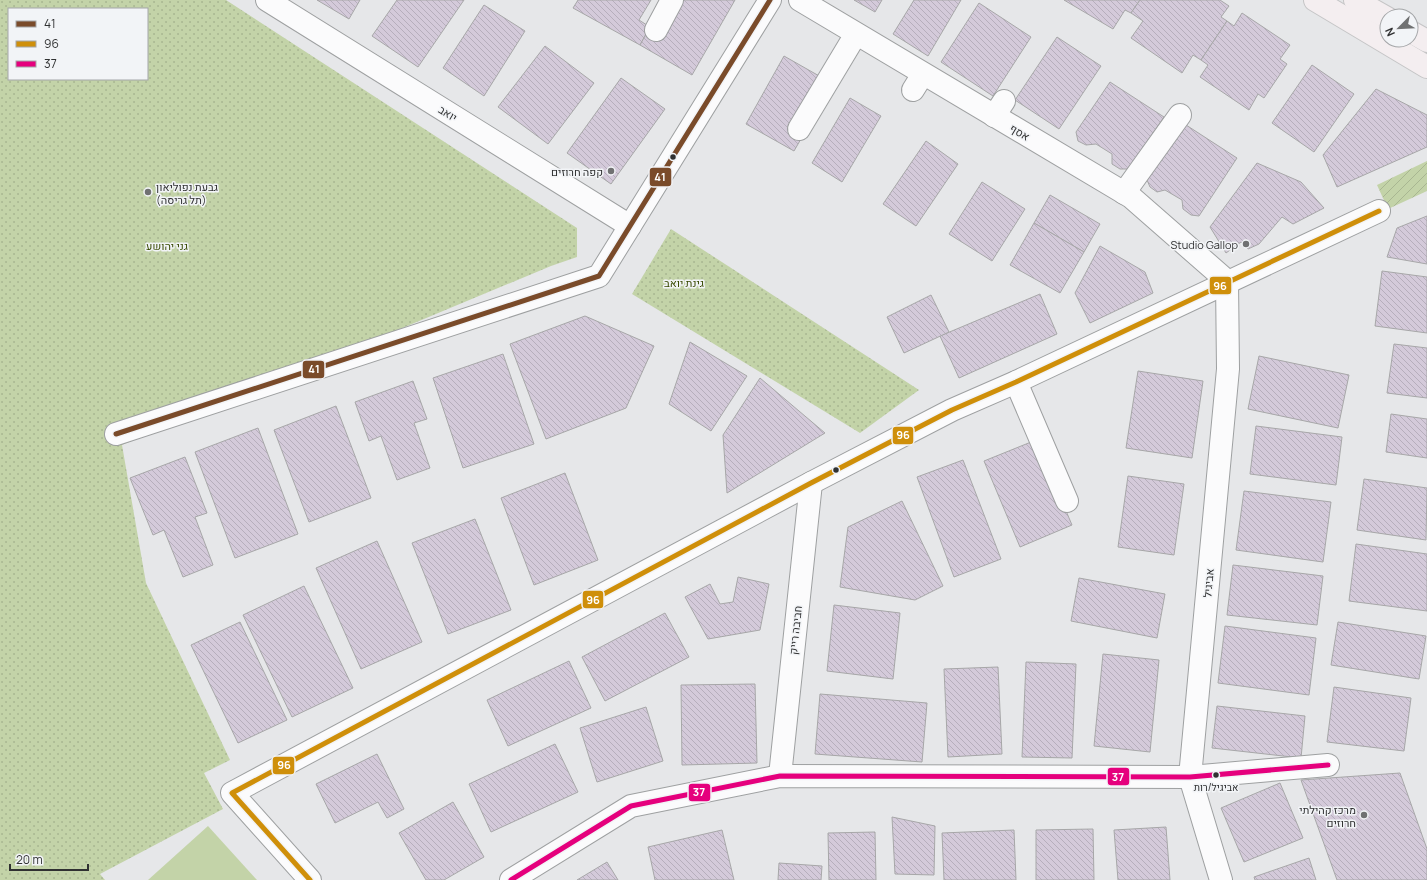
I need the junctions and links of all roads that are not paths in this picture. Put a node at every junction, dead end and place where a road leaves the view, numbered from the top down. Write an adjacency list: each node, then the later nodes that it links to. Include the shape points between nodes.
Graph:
1 (267, 0): 17 (street, יואב)
2 (672, 0): 10 (street)
3 (770, 0): 17 (street)
4 (800, 0): 11 (street, אסף)
5 (1315, 0): 12 (main road)
6 (1355, 0): 9 (main road)
7 (1371, 0): 8 (main road)
8 (1386, 8)
9 (1379, 14)
10 (656, 30)
11 (856, 34): 14 (street); 15 (street, אסף, via 918,82 999,109)
12 (1427, 67)
13 (1180, 115): 15 (street)
14 (799, 129)
15 (1124, 193): 18 (street, אסף)
16 (1379, 211): 18 (street)
17 (630, 226): 20 (street, via 599,276)
18 (1227, 282): 19 (street); 25 (street, אביגיל, via 1228,369)
19 (1016, 382): 21 (street, via 952,410); 22 (street)
20 (116, 434)
21 (811, 483): 24 (street, חביבה רייק); 26 (street, via 232,793)
22 (1067, 501)
23 (1328, 765): 25 (street)
24 (780, 776): 25 (street); 27 (street, via 631,806)
25 (1190, 777): 28 (street, אביגיל)
26 (310, 880)
27 (511, 880)
28 (1221, 880)

